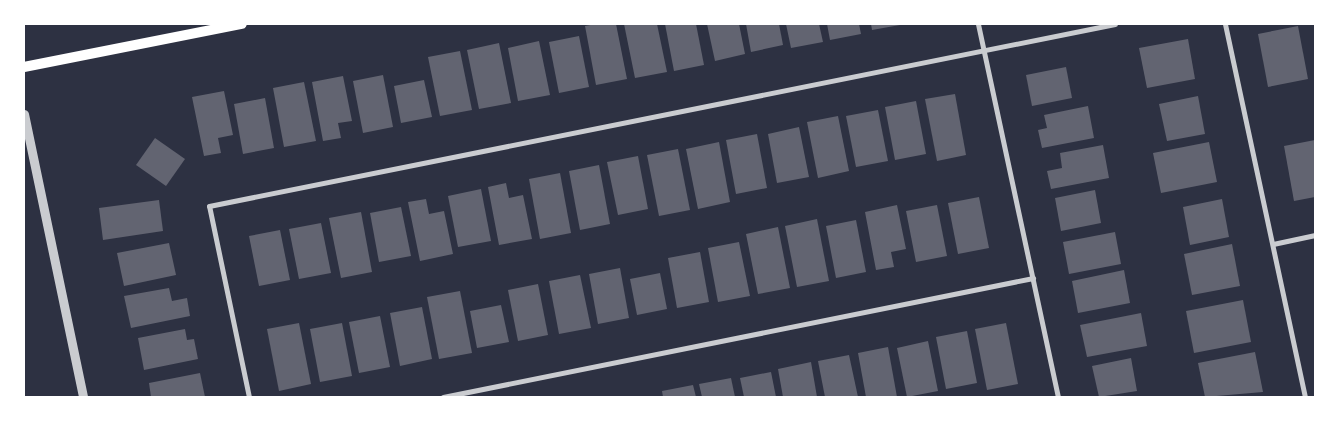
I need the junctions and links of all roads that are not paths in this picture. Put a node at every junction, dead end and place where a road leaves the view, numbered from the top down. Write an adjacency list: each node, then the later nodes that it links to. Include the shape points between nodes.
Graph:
1 (242, 24): 6 (main road)
2 (978, 24): 5 (street)
3 (1115, 24): 5 (street)
4 (1224, 24): 9 (street)
5 (983, 52): 10 (street); 12 (street, via 209,206)
6 (24, 67)
7 (24, 114): 11 (street)
8 (1315, 235): 9 (street)
9 (1272, 244): 15 (street)
10 (1033, 278): 13 (street); 14 (street)
11 (83, 397)
12 (249, 397)
13 (443, 397)
14 (1058, 397)
15 (1305, 397)

